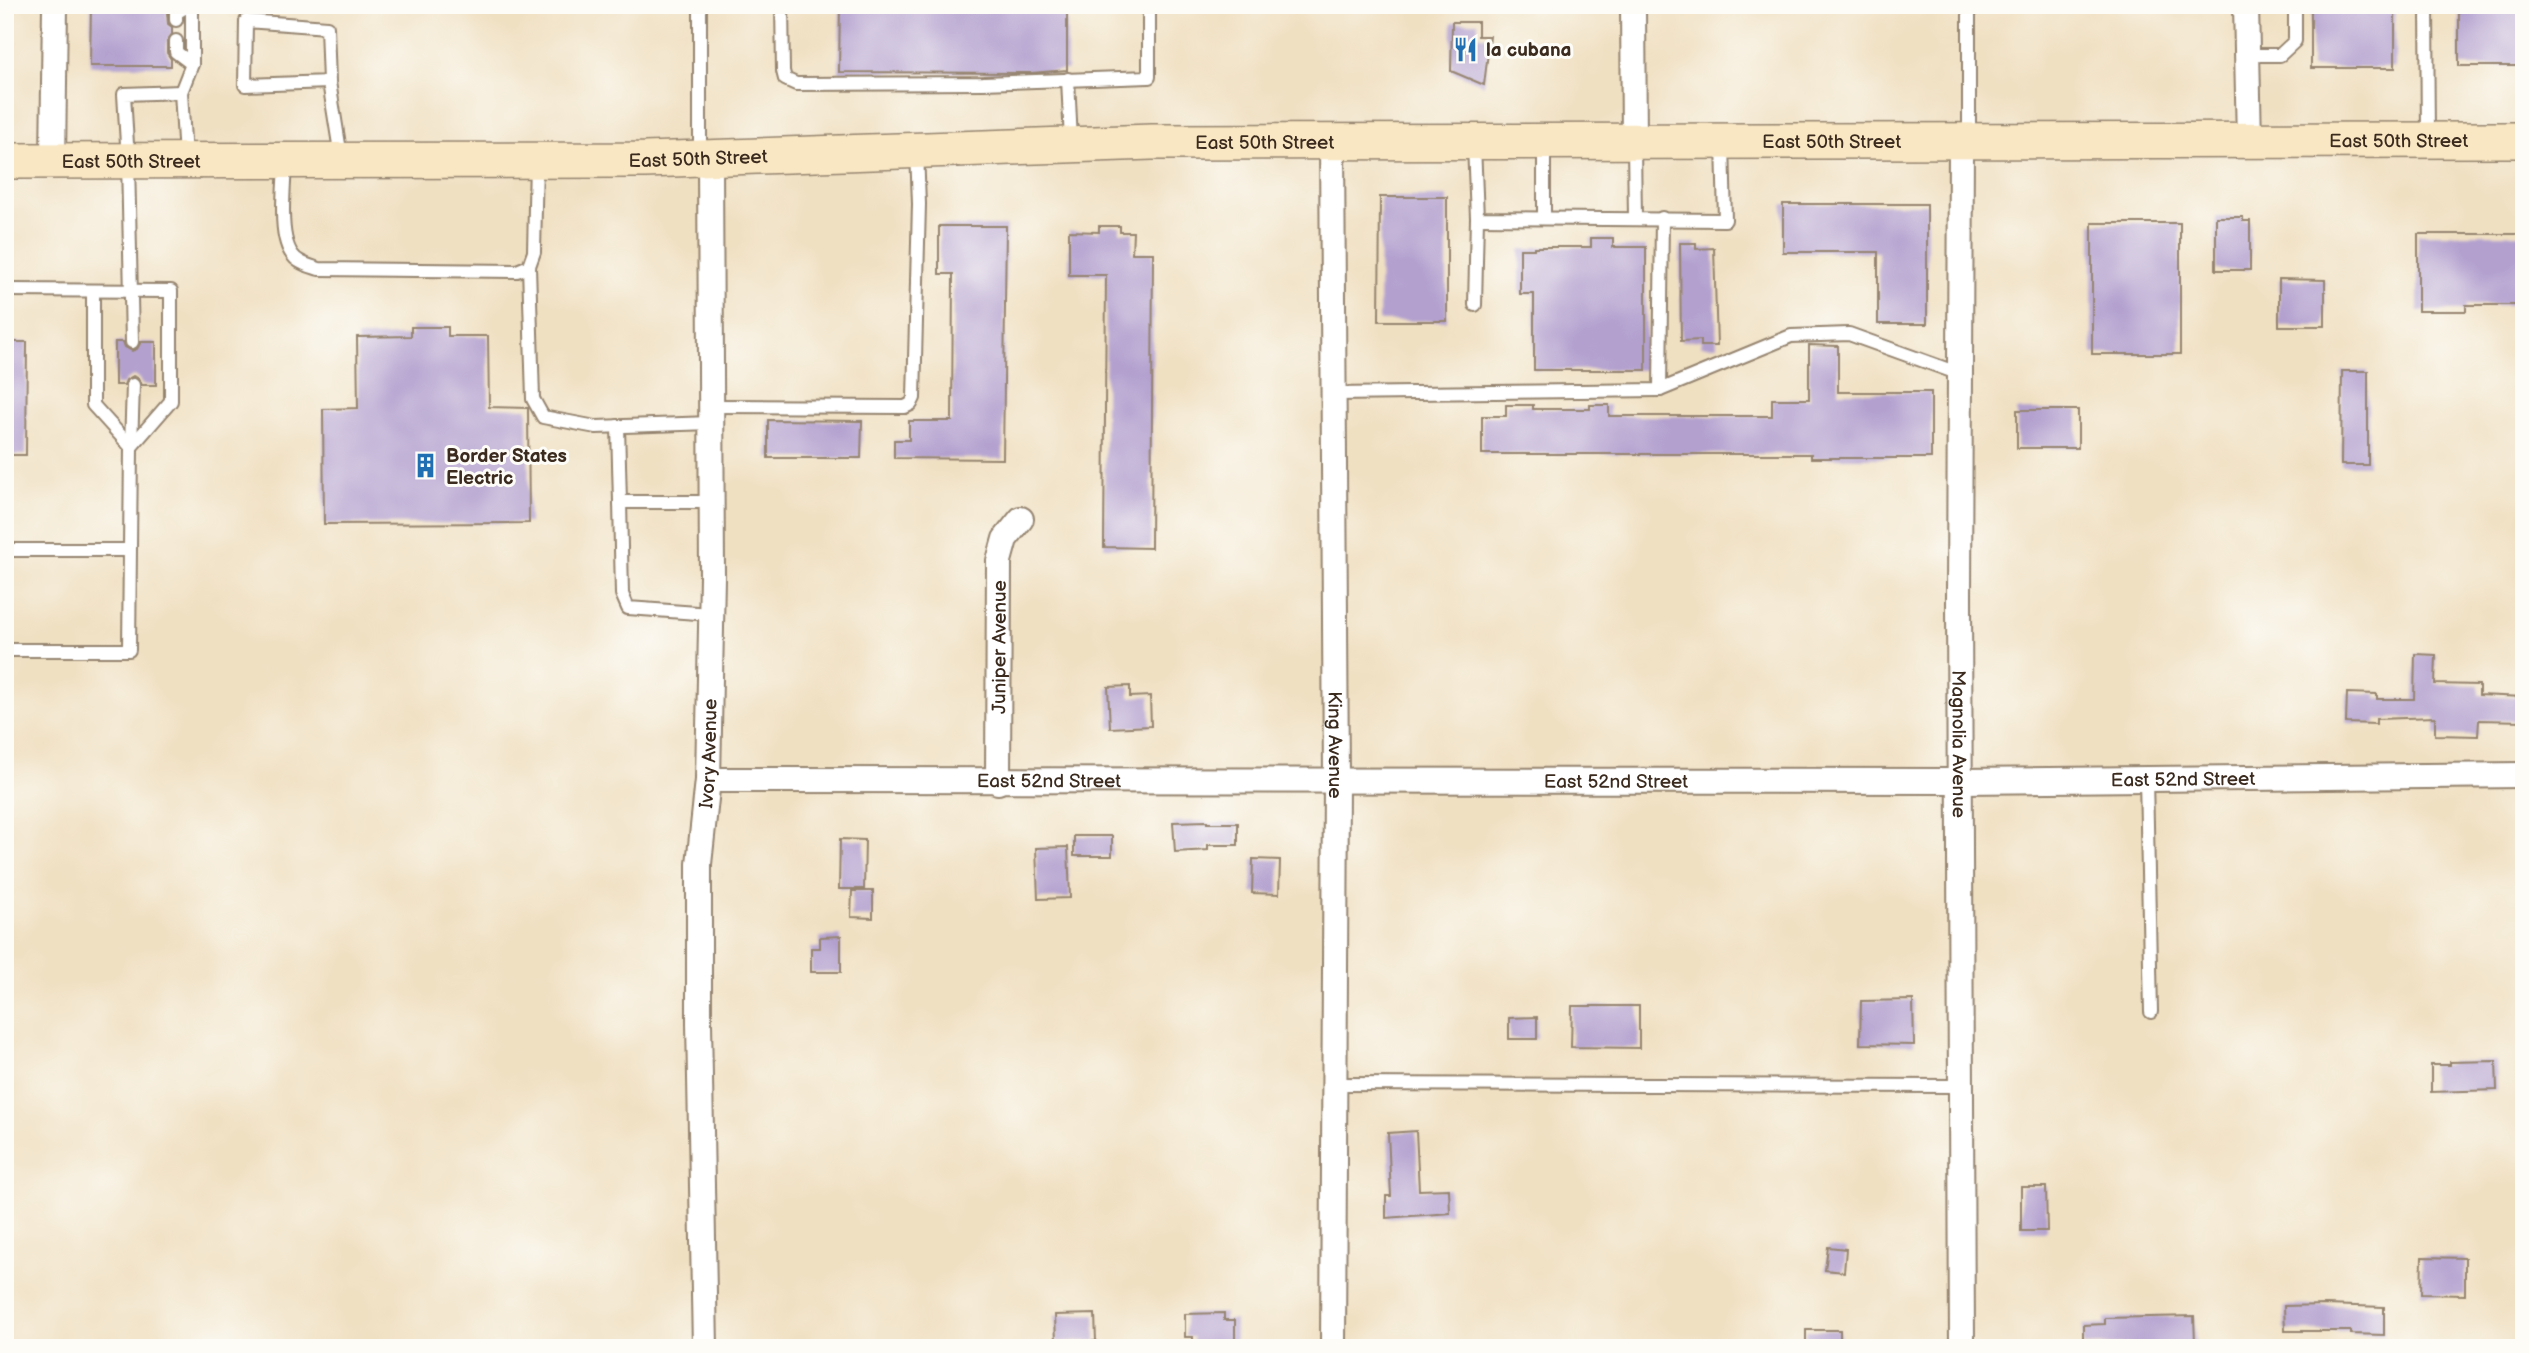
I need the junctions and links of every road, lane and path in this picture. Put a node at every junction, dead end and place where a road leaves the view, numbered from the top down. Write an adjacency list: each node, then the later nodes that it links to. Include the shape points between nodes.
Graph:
1 (55, 5): 32 (street)
2 (191, 5): 11 (lane, via 176,12); 14 (lane)
3 (700, 5): 29 (lane)
4 (782, 5): 15 (lane, via 782,71 785,79 796,84)
5 (1149, 5): 15 (lane, via 1149,77)
6 (1633, 5): 23 (street)
7 (1969, 5): 25 (lane)
8 (2246, 5): 13 (street)
9 (2295, 5): 13 (lane, via 2295,41 2280,55)
10 (2427, 5): 18 (lane)
11 (176, 20)
12 (176, 41): 14 (lane, via 176,52)
13 (2249, 55): 26 (street)
14 (192, 64): 17 (lane)
15 (1068, 79): 27 (lane)
16 (329, 82): 16 (lane, via 245,85 246,21 327,27); 36 (lane)
17 (181, 93): 33 (lane, via 124,94); 34 (lane)
18 (2428, 140): 19 (main road, East 50th Street); 26 (main road, East 50th Street)
19 (2524, 140)
20 (1332, 141): 21 (main road, East 50th Street); 27 (main road, East 50th Street); 50 (street, King Avenue)
21 (1474, 141): 22 (main road, East 50th Street); 38 (lane)
22 (1544, 141): 23 (main road, East 50th Street); 37 (lane)
23 (1634, 141): 24 (main road, East 50th Street); 39 (lane)
24 (1723, 141): 25 (main road, East 50th Street); 40 (lane, via 1725,219)
25 (1965, 141): 26 (main road, East 50th Street); 47 (street, Magnolia Avenue)
26 (2249, 141)
27 (1071, 145): 28 (main road, East 50th Street)
28 (917, 151): 29 (main road, East 50th Street); 51 (lane, via 911,404)
29 (705, 159): 30 (main road, East 50th Street); 51 (street, Ivory Avenue)
30 (536, 160): 36 (main road, East 50th Street); 41 (lane, via 534,252)
31 (5, 161): 32 (main road, East 50th Street)
32 (53, 161): 33 (main road, East 50th Street)
33 (128, 161): 34 (main road, East 50th Street); 43 (lane)
34 (185, 161): 35 (main road, East 50th Street)
35 (285, 161): 36 (main road, East 50th Street); 41 (lane, via 284,231 288,249 298,261 319,269 517,271)
36 (341, 161)
37 (1544, 217): 38 (lane); 39 (lane)
38 (1477, 218): 45 (lane)
39 (1634, 218): 40 (lane)
40 (1662, 218): 49 (lane)
41 (529, 266): 52 (lane, via 533,399 543,416 596,427)
42 (5, 290): 44 (lane)
43 (131, 290): 44 (lane); 46 (lane); 53 (lane, via 171,291 170,401)
44 (93, 291): 53 (lane, via 93,405)
45 (1475, 305)
46 (132, 342)
47 (1960, 374): 49 (lane, via 1849,334 1791,336); 65 (street, Magnolia Avenue)
48 (133, 385): 53 (lane)
49 (1660, 390): 50 (lane)
50 (1334, 394): 64 (street, King Avenue)
51 (711, 414): 52 (lane); 55 (street, Ivory Avenue)
52 (618, 426): 54 (lane)
53 (131, 447): 58 (lane)
54 (620, 502): 55 (lane); 59 (lane, via 622,594 628,608)
55 (712, 502): 59 (street, Ivory Avenue)
56 (1021, 519): 66 (street, Juniper Avenue, via 1005,540 999,561)
57 (5, 550): 58 (lane)
58 (129, 550): 60 (lane, via 129,650)
59 (711, 614): 63 (street, Ivory Avenue)
60 (5, 650)
61 (2524, 775): 62 (street, East 52nd Street)
62 (2146, 779): 65 (street, East 52nd Street); 67 (lane)
63 (708, 780): 66 (street, East 52nd Street); 70 (street, Ivory Avenue, via 699,864)
64 (1336, 780): 65 (street, East 52nd Street); 66 (street, East 52nd Street); 68 (street, King Avenue)
65 (1960, 781): 69 (street, Magnolia Avenue)
66 (998, 782)
67 (2151, 1012)
68 (1334, 1084): 69 (lane); 71 (street, King Avenue)
69 (1962, 1086): 72 (street, Magnolia Avenue)
70 (705, 1348)
71 (1333, 1348)
72 (1962, 1348)

